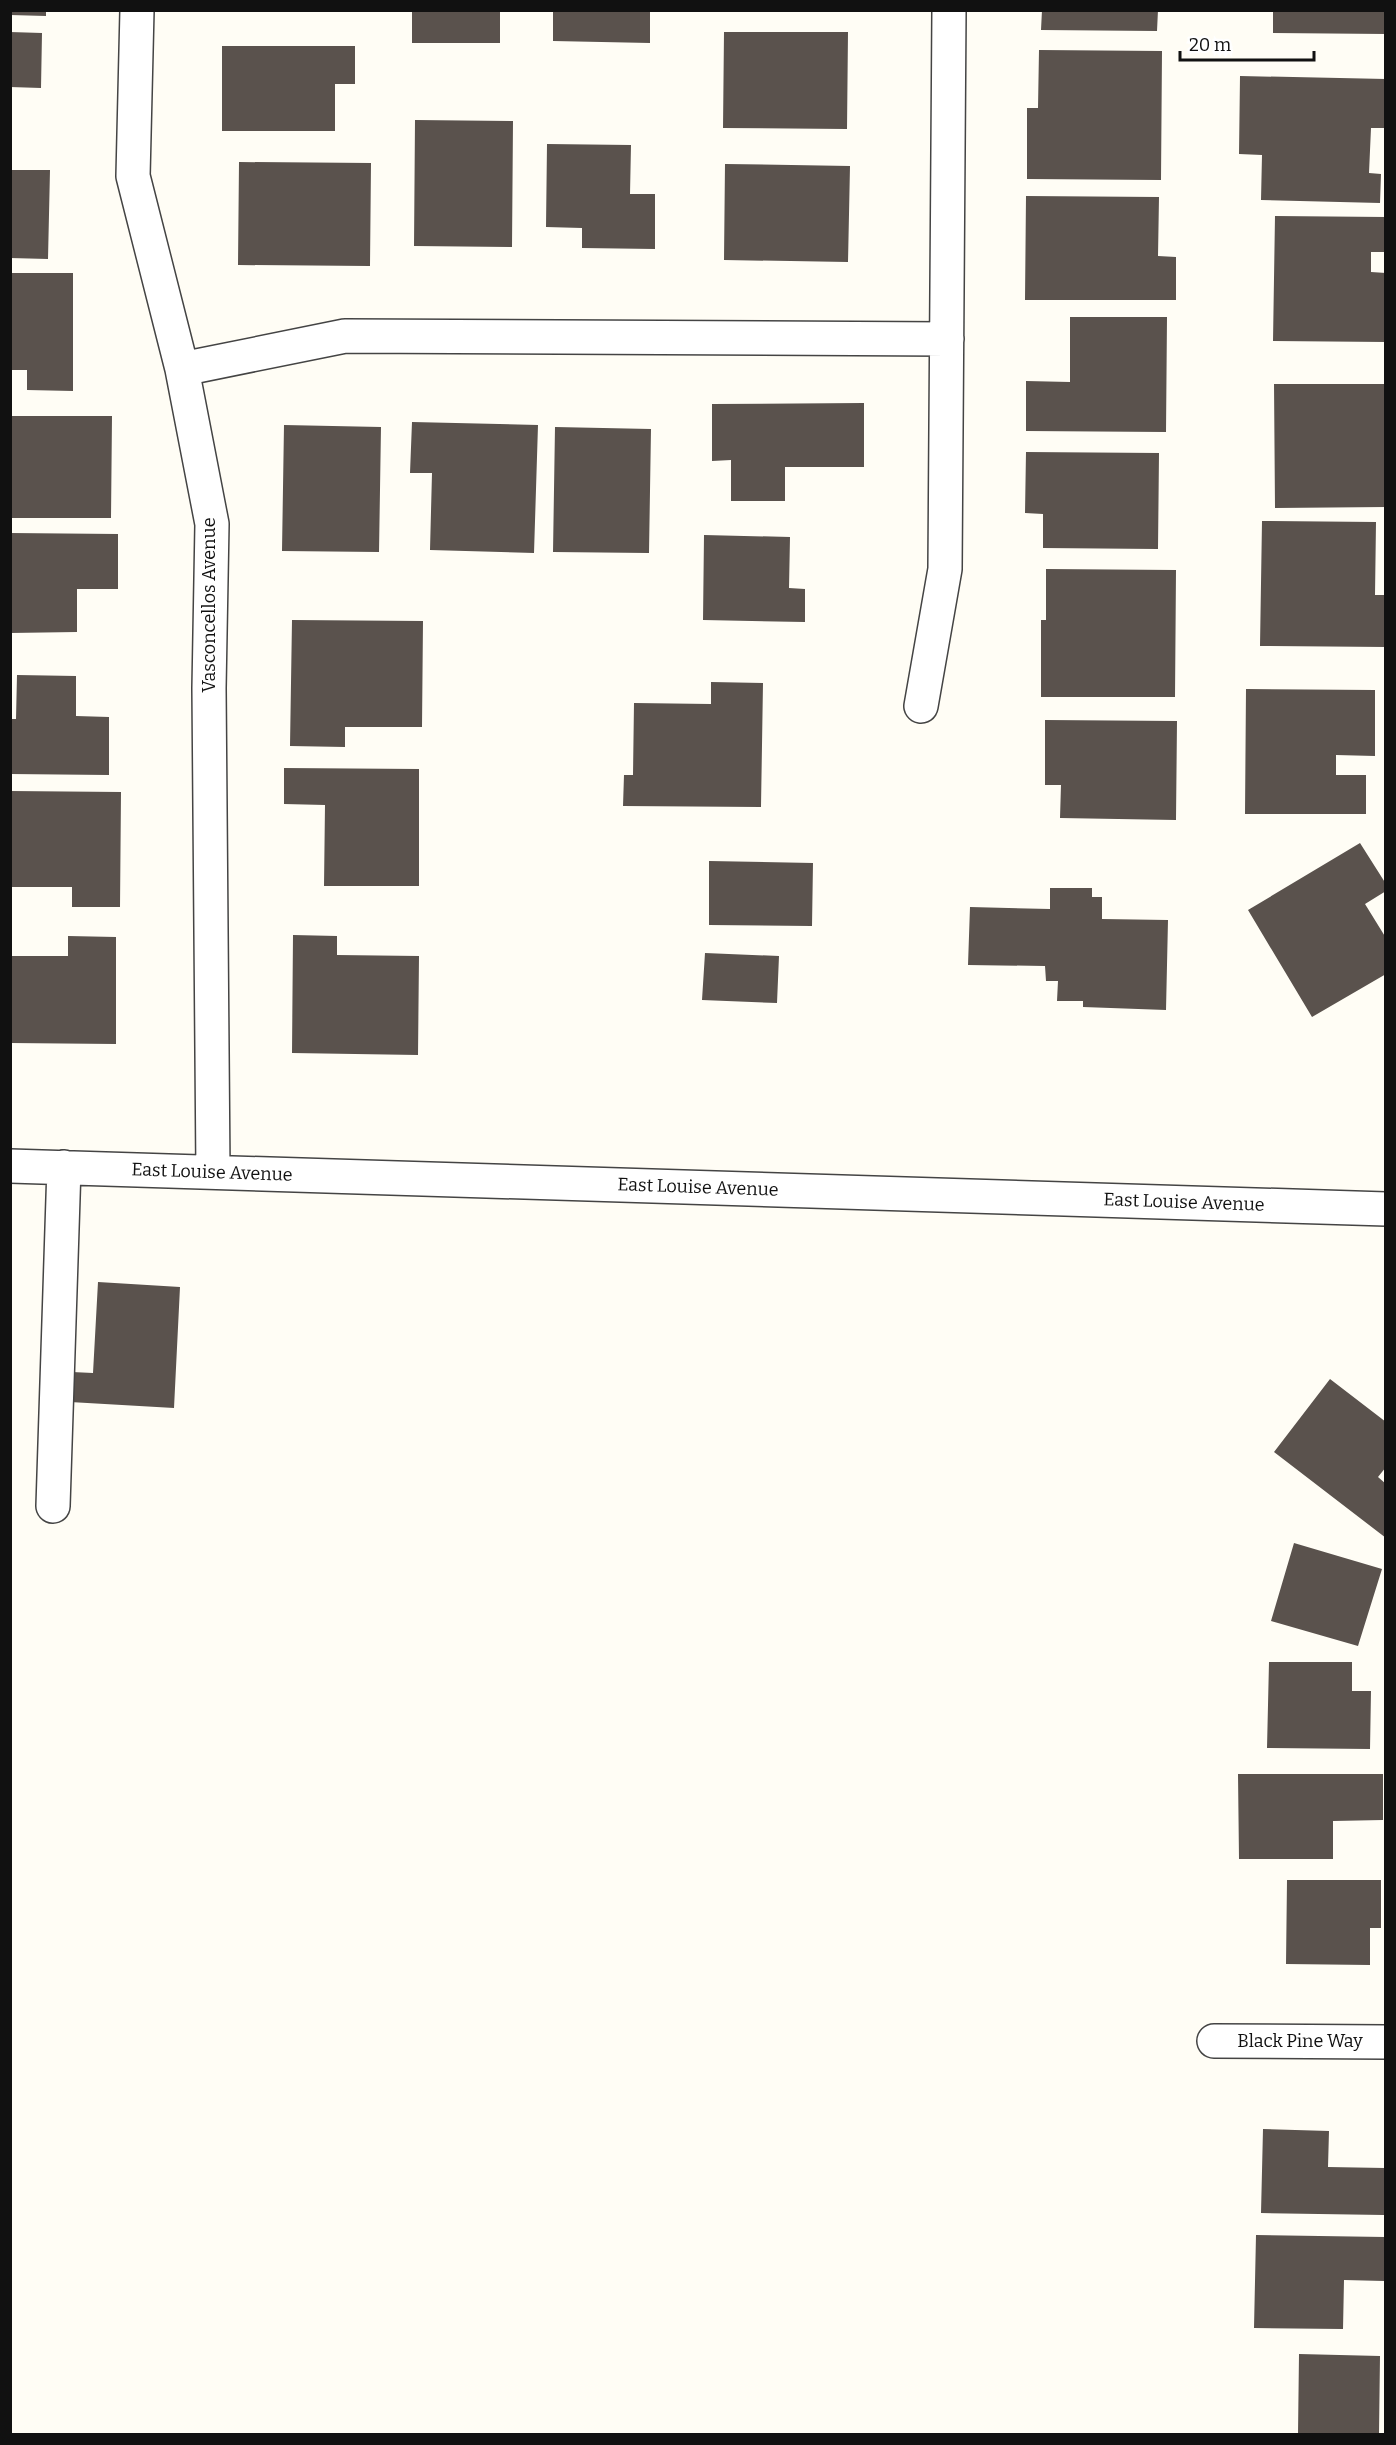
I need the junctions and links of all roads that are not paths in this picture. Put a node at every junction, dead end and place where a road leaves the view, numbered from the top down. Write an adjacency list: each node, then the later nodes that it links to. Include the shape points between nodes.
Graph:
1 (137, 10): 4 (street, Vasconcellos Avenue, via 133,176)
2 (949, 10): 3 (street)
3 (947, 339): 4 (street, via 345,336); 5 (street, via 945,569)
4 (182, 369): 8 (street, Vasconcellos Avenue, via 212,524 209,688)
5 (921, 706)
6 (10, 1166): 7 (street, East Louise Avenue)
7 (64, 1167): 8 (street, East Louise Avenue); 10 (street)
8 (213, 1172): 9 (street, East Louise Avenue)
9 (1386, 1209)
10 (53, 1506)
11 (1214, 2041): 12 (street, Black Pine Way)
12 (1386, 2042)

